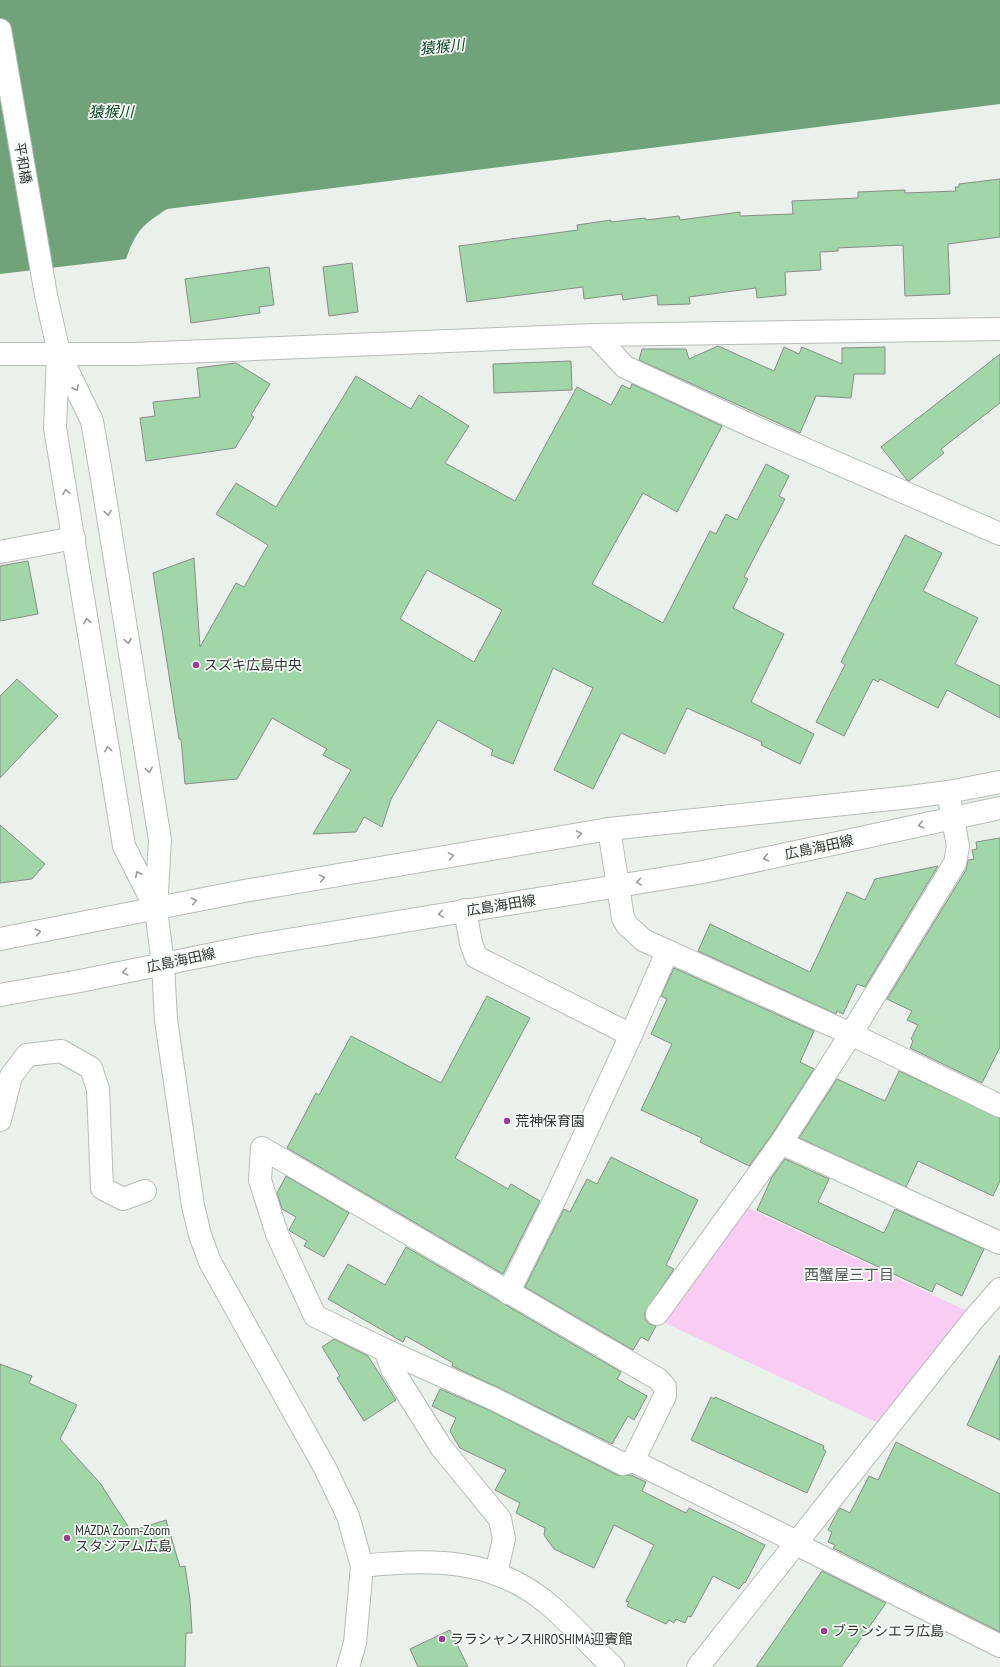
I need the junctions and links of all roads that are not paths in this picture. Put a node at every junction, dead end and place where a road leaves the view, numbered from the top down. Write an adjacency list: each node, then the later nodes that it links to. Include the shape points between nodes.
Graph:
1 (0, 30): 4 (street, 平和橋, via 46,295)
2 (1000, 329): 3 (street)
3 (595, 335): 4 (street, via 134,354); 6 (street, via 625,367 754,427)
4 (59, 353): 5 (street); 7 (street, one-way to 4, via 55,428); 15 (street, one-way to 15, via 92,421 160,840)
5 (0, 354)
6 (1000, 534)
7 (74, 538): 8 (street); 15 (street, one-way to 7, via 124,846)
8 (0, 552)
9 (1000, 782): 10 (street)
10 (948, 792): 12 (street); 13 (street)
11 (1000, 808): 12 (street, 広島海田線)
12 (953, 818): 14 (street, 広島海田線, one-way to 14, via 702,872); 21 (street, via 958,846 955,863)
13 (609, 829): 14 (street); 15 (street, one-way to 13, via 252,890)
14 (618, 886): 16 (street, 広島海田線); 18 (street, via 623,918 627,925 643,940)
15 (156, 909): 17 (street, one-way to 15); 19 (street)
16 (466, 910): 19 (street, 広島海田線, one-way to 19, via 252,946); 22 (street, via 476,957)
17 (0, 939)
18 (667, 952): 21 (street); 22 (street)
19 (163, 964): 20 (street, 広島海田線, one-way to 20); 34 (street, via 166,1020 193,1206 200,1235 210,1262 329,1475 348,1516)
20 (0, 995)
21 (851, 1034): 23 (street); 25 (street)
22 (631, 1035): 29 (street)
23 (1000, 1106)
24 (0, 1120): 26 (street, via 11,1076 27,1055 61,1051 90,1068 98,1089 102,1188 123,1199)
25 (781, 1143): 27 (street); 30 (street)
26 (145, 1191)
27 (1000, 1243)
28 (1000, 1289): 33 (street)
29 (508, 1293): 31 (street, via 262,1148 260,1180 277,1234 314,1316); 32 (street, via 662,1382 666,1391 665,1396)
30 (657, 1314)
31 (385, 1350): 32 (street, via 494,1399 622,1464); 35 (street, via 392,1369 441,1447 500,1519 504,1539)
32 (633, 1461): 33 (street)
33 (796, 1543): 36 (street); 39 (street)
34 (362, 1566): 35 (street, via 405,1561 438,1562); 37 (street, via 355,1643)
35 (496, 1573): 38 (street, via 513,1580 541,1598)
36 (1000, 1646)
37 (348, 1667)
38 (613, 1667)
39 (698, 1667)

